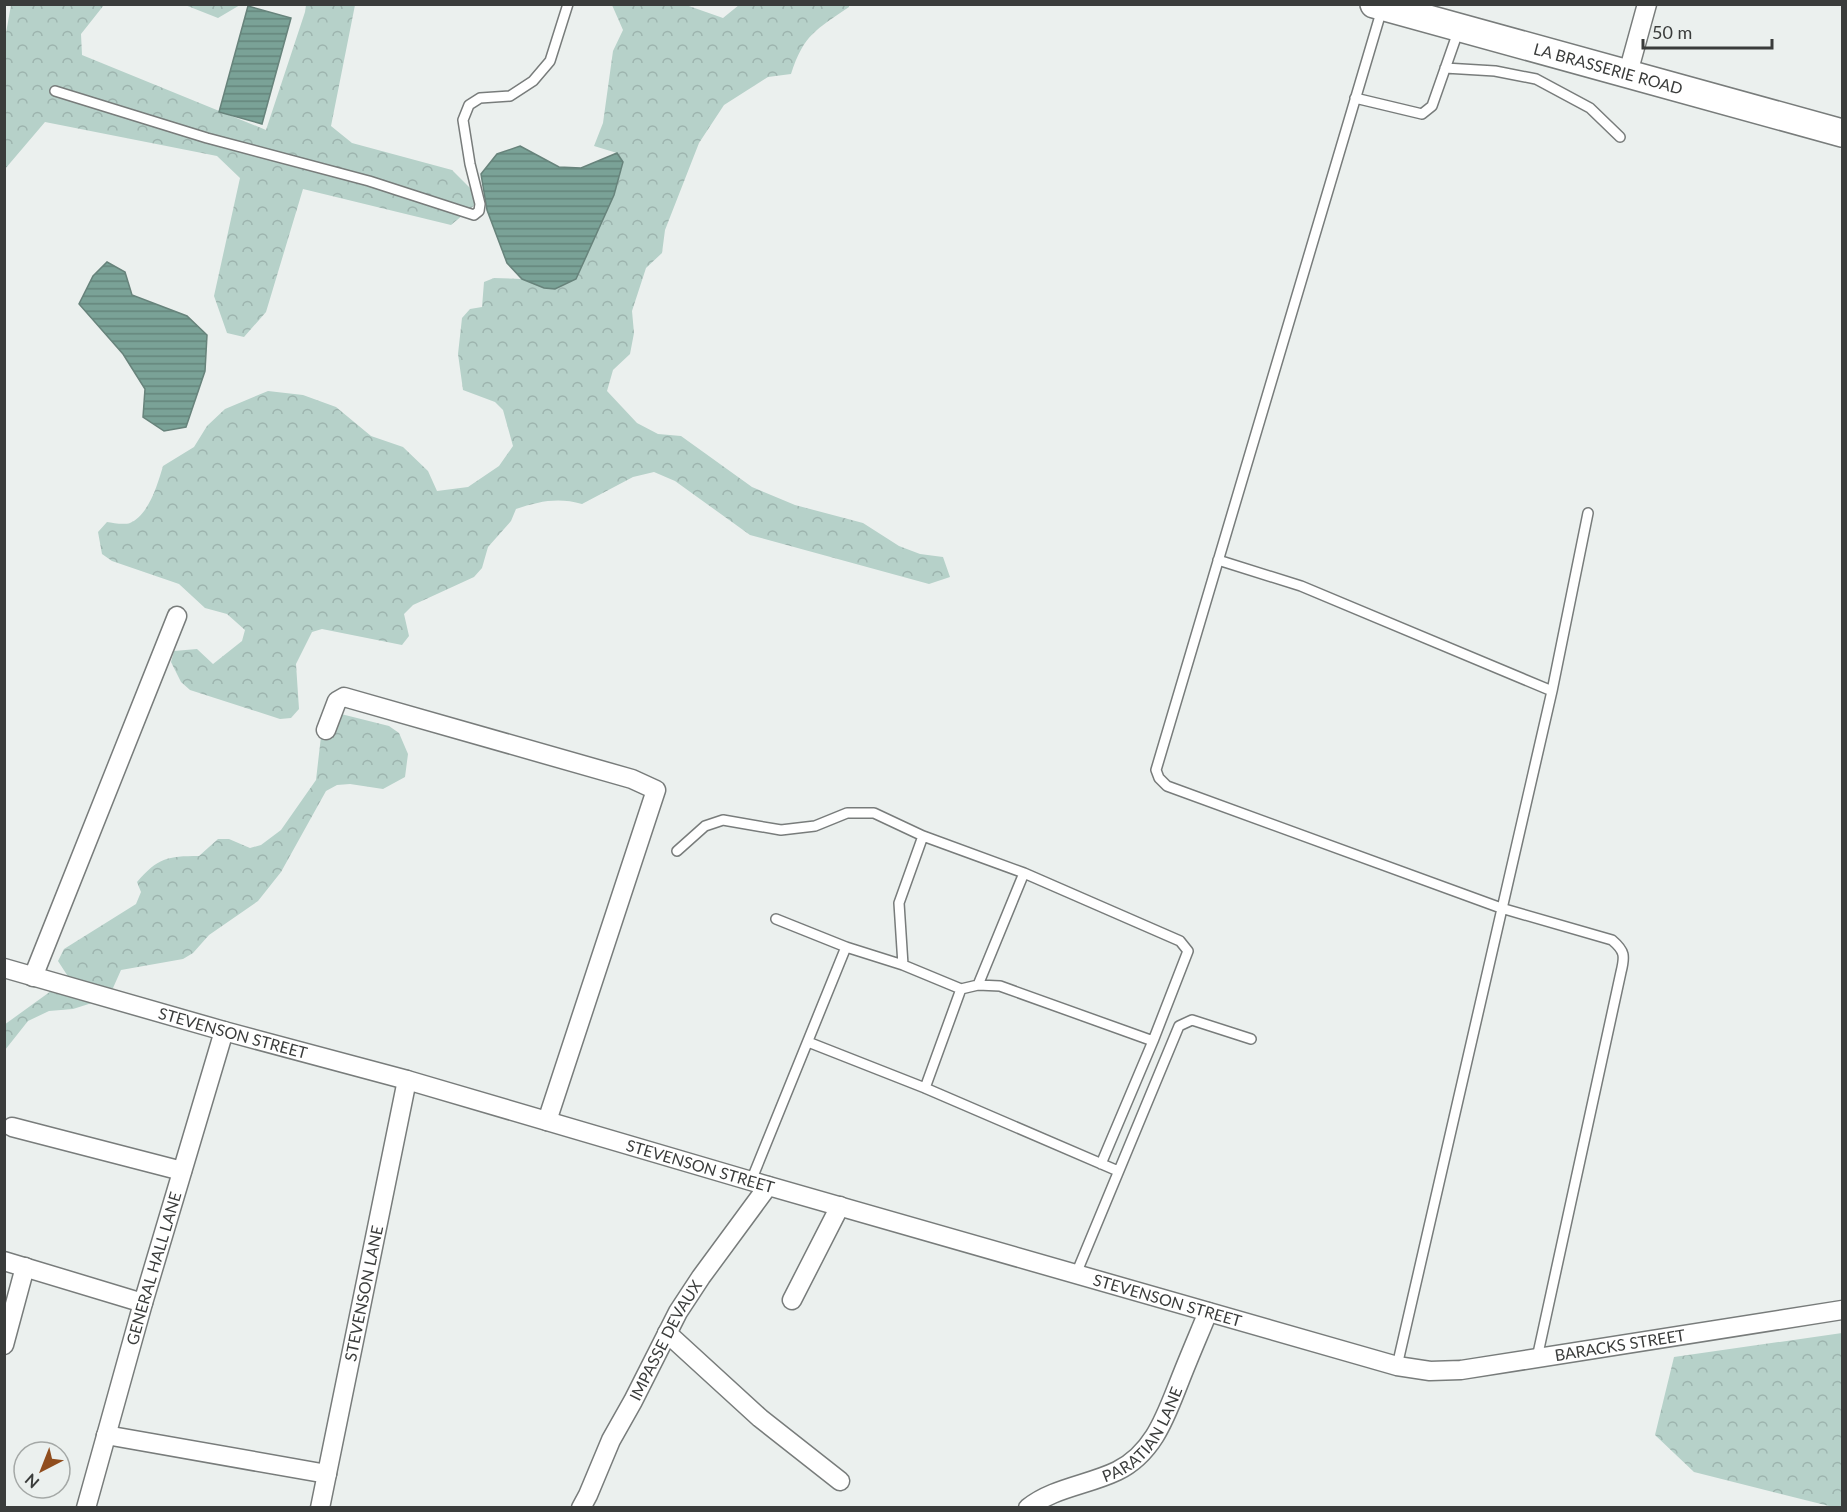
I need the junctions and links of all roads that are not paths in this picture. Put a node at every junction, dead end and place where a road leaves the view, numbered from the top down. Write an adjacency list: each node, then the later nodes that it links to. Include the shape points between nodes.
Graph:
1 (568, 4): 8 (lane, via 550,61 533,81 510,96 480,98 469,105 463,120 480,204 474,215)
2 (1647, 4): 7 (street)
3 (1378, 6): 4 (main road, LA BRASSERIE ROAD); 9 (lane)
4 (1418, 11): 5 (main road, LA BRASSERIE ROAD)
5 (1460, 28): 6 (lane); 7 (main road, LA BRASSERIE ROAD)
6 (1445, 68): 9 (lane, via 1432,106 1422,114); 11 (lane, via 1536,78 1590,108)
7 (1628, 73): 10 (main road, LA BRASSERIE ROAD)
8 (55, 91)
9 (1355, 98): 13 (lane)
10 (1842, 133)
11 (1620, 137)
12 (1588, 513): 15 (lane)
13 (1218, 560): 15 (lane, via 1301,586); 20 (lane, via 1156,770 1159,778 1167,786)
14 (177, 616): 25 (street)
15 (1552, 691): 20 (lane)
16 (326, 730): 34 (street, via 337,701 344,697 632,779 656,790)
17 (923, 836): 18 (lane, via 874,813 847,813 815,826 781,830 723,820 705,826); 19 (lane); 23 (lane, via 899,903)
18 (677, 851)
19 (1024, 873): 26 (lane); 30 (lane, via 1180,941 1188,951)
20 (1501, 908): 50 (lane, via 1612,940 1624,957); 51 (lane)
21 (777, 919): 22 (lane)
22 (846, 947): 23 (lane); 31 (lane)
23 (903, 965): 27 (lane)
24 (4, 968): 25 (street, STEVENSON STREET)
25 (33, 976): 28 (street, STEVENSON STREET)
26 (978, 985): 27 (lane); 30 (lane, via 1000,986)
27 (961, 989): 33 (lane)
28 (224, 1031): 32 (street, STEVENSON STREET); 37 (street, GENERAL HALL LANE)
29 (1251, 1039): 38 (lane, via 1192,1020 1179,1026)
30 (1153, 1041): 36 (lane)
31 (808, 1042): 33 (lane); 39 (lane)
32 (407, 1080): 34 (street, STEVENSON STREET); 53 (street, STEVENSON LANE)
33 (925, 1088): 36 (lane)
34 (547, 1121): 39 (street, STEVENSON STREET)
35 (12, 1127): 37 (street)
36 (1101, 1164): 38 (lane)
37 (182, 1171): 45 (street, GENERAL HALL LANE)
38 (1118, 1171): 43 (lane)
39 (759, 1183): 40 (street, STEVENSON STREET); 48 (street, IMPASSE DEVAUX)
40 (840, 1206): 43 (street, STEVENSON STREET); 44 (street)
41 (4, 1261): 42 (street)
42 (25, 1268): 45 (street); 49 (street)
43 (1076, 1274): 47 (street, STEVENSON STREET)
44 (792, 1300)
45 (143, 1303): 52 (street, GENERAL HALL LANE)
46 (1842, 1310): 50 (street, BARACKS STREET)
47 (1208, 1312): 51 (street, STEVENSON STREET); 58 (street, PARATIAN LANE, via 1159,1430 1147,1448 1128,1466 1040,1498)
48 (667, 1333): 54 (street, via 760,1418); 57 (street, IMPASSE DEVAUX)
49 (4, 1345)
50 (1537, 1358): 51 (street, BARACKS STREET, via 1461,1370)
51 (1397, 1366)
52 (106, 1435): 53 (street); 55 (street, GENERAL HALL LANE)
53 (327, 1474): 56 (street, STEVENSON LANE)
54 (840, 1480)
55 (86, 1508)
56 (320, 1508)
57 (580, 1508)
58 (1029, 1508)

